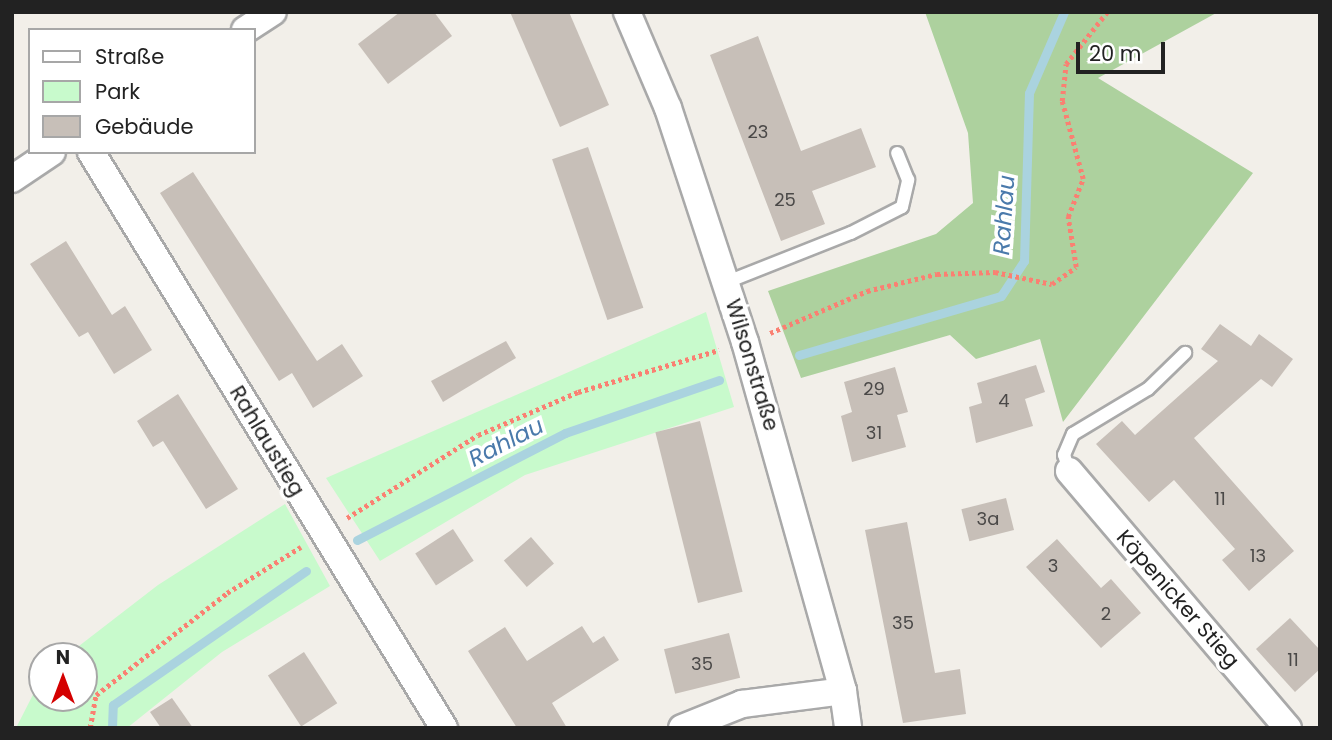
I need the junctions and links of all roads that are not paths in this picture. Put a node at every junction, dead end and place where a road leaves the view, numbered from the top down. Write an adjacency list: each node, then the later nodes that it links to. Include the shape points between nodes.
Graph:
1 (273, 12): 3 (street)
2 (627, 12): 8 (street, Wilsonstraße, via 668,108)
3 (248, 28)
4 (897, 153): 8 (lane, via 908,180 902,207 851,233)
5 (49, 154): 7 (street)
6 (92, 154): 12 (street, Rahlaustieg)
7 (12, 179)
8 (727, 282): 11 (street, Wilsonstraße)
9 (1185, 353): 10 (lane, via 1148,389 1073,434 1064,455)
10 (1069, 471): 15 (street, Köpenicker Stieg)
11 (843, 691): 13 (street, via 742,704); 14 (street, Wilsonstraße)
12 (444, 728)
13 (682, 728)
14 (848, 728)
15 (1288, 728)

